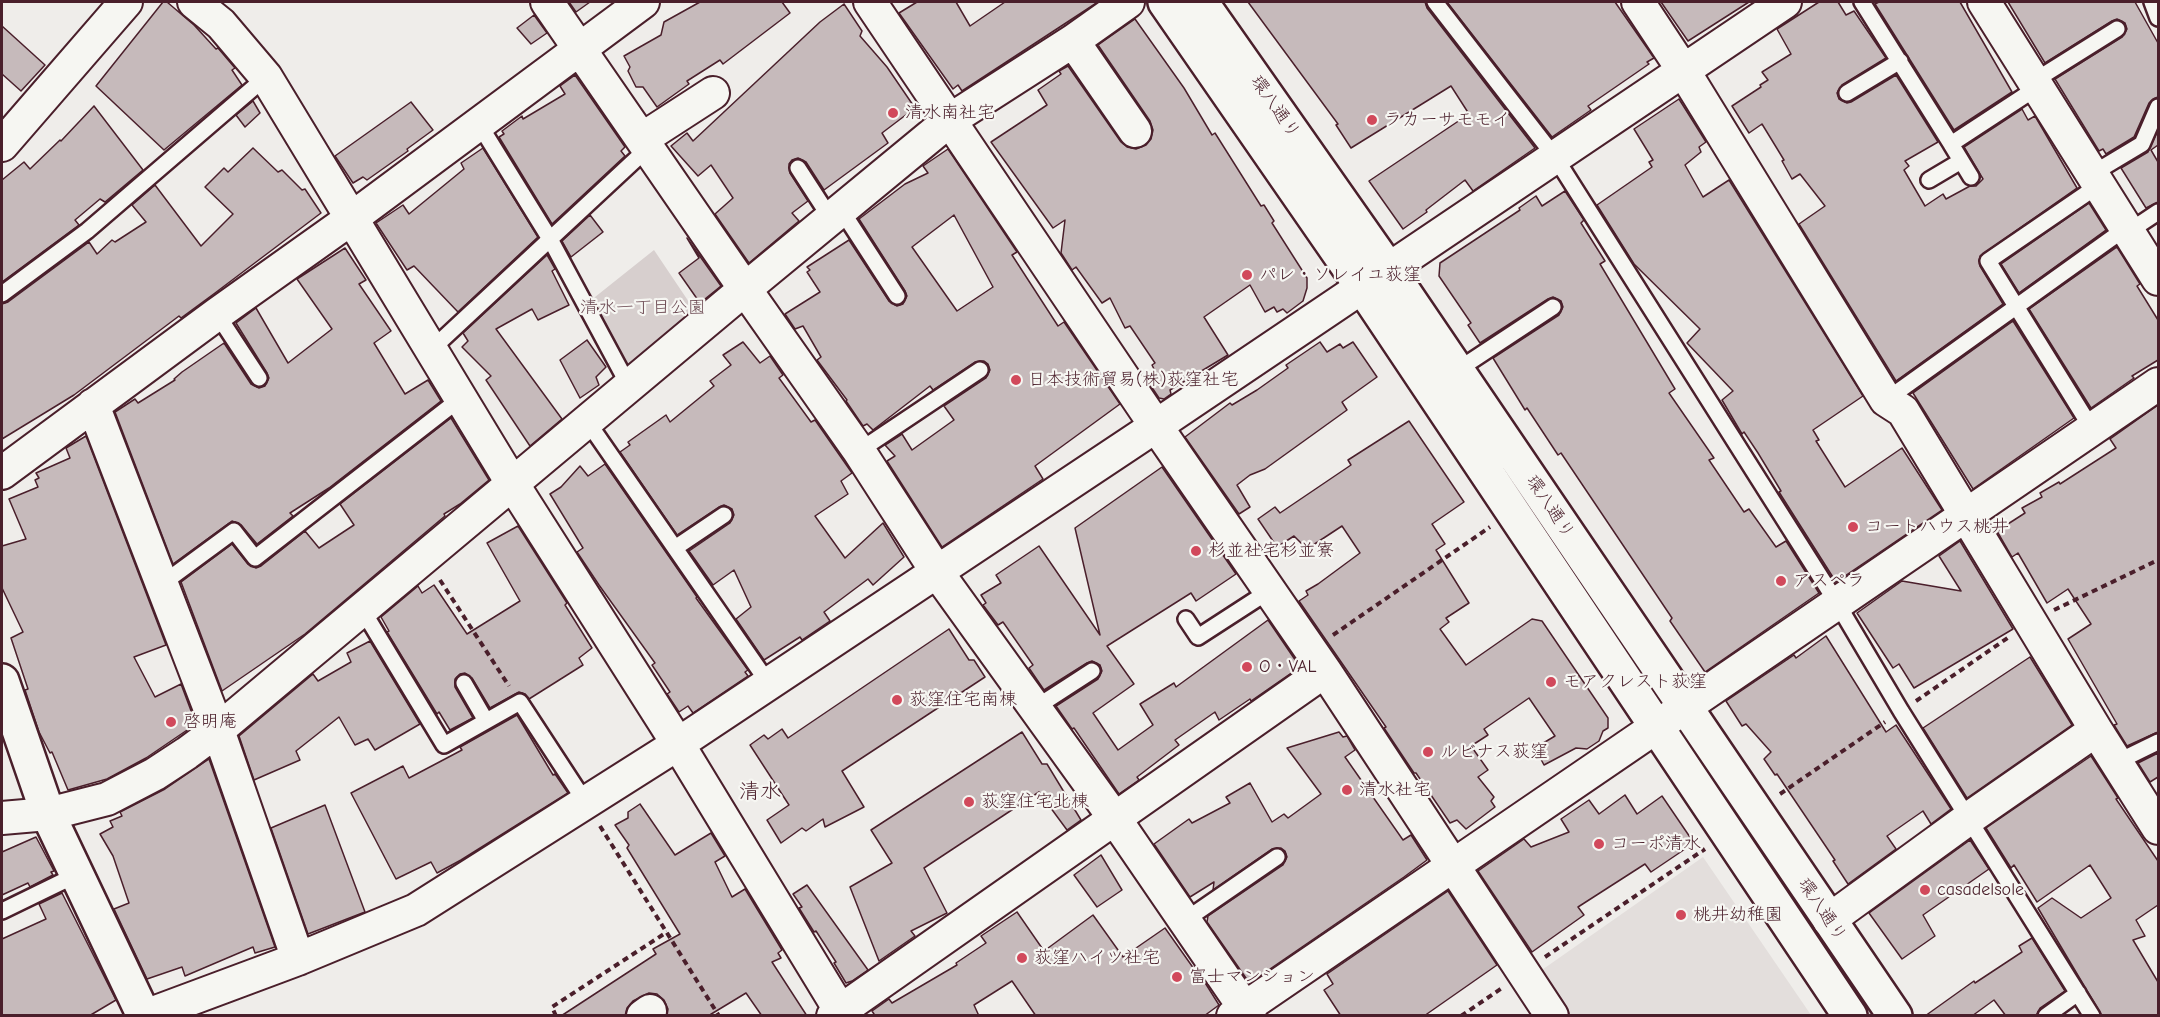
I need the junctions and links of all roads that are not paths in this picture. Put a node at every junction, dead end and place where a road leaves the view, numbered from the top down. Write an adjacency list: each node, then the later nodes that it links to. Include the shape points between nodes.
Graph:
1 (126, 2): 31 (street)
2 (194, 2): 21 (street, via 221,24)
3 (547, 2): 18 (street)
4 (644, 2): 18 (street)
5 (1128, 2): 17 (street)
6 (1165, 2): 43 (main road, 環八通り)
7 (1201, 2): 43 (main road, 環八通り)
8 (1435, 2): 32 (lane)
9 (1638, 2): 20 (street)
10 (1785, 2): 20 (street)
11 (1862, 2): 19 (lane)
12 (1984, 2): 22 (street)
13 (2152, 2): 15 (lane)
14 (879, 5): 26 (street)
15 (2158, 18)
16 (2117, 29): 22 (lane)
17 (1073, 41): 26 (street); 28 (street)
18 (580, 48): 27 (street); 29 (street)
19 (1900, 62): 24 (lane); 30 (lane)
20 (1683, 70): 32 (street); 58 (street)
21 (266, 76): 40 (street); 46 (lane, via 87,231)
22 (2036, 84): 30 (lane); 36 (street)
23 (713, 93): 29 (street)
24 (1847, 93)
25 (2158, 107): 36 (lane, via 2142,144)
26 (950, 120): 39 (street); 61 (street)
27 (478, 123): 40 (street); 42 (lane)
28 (1135, 131)
29 (645, 144): 42 (lane); 45 (street)
30 (1951, 144): 33 (lane)
31 (2, 145)
32 (1555, 157): 43 (street); 72 (lane)
33 (1961, 161): 35 (lane); 37 (lane)
34 (798, 168): 39 (lane)
35 (1971, 177)
36 (2096, 179): 41 (street); 48 (lane, via 1988,261)
37 (1929, 180)
38 (2158, 212): 41 (lane)
39 (837, 215): 45 (street); 47 (lane)
40 (352, 218): 50 (street); 51 (street)
41 (2127, 230): 44 (street); 48 (lane)
42 (550, 239): 51 (lane); 56 (lane)
43 (1376, 279): 53 (main road, 環八通り); 61 (street); 83 (main road, 環八通り)
44 (2158, 279)
45 (745, 289): 56 (street); 63 (street)
46 (2, 294)
47 (897, 296)
48 (2017, 307): 58 (lane); 62 (lane)
49 (1553, 308): 53 (lane)
50 (217, 314): 54 (lane); 59 (street)
51 (432, 349): 57 (street)
52 (980, 370): 63 (lane)
53 (1456, 371): 80 (main road, 環八通り)
54 (259, 378)
55 (2158, 384): 62 (street)
56 (629, 386): 60 (street)
57 (460, 398): 65 (street); 70 (lane, via 255,558 234,531)
58 (1886, 400): 67 (street, via 1903,411)
59 (93, 405): 64 (street); 70 (street)
60 (587, 421): 65 (street); 68 (lane)
61 (1156, 426): 69 (street); 71 (street)
62 (2092, 429): 67 (street)
63 (859, 451): 69 (street)
64 (2, 472)
65 (512, 483): 73 (street); 87 (street)
66 (724, 515): 68 (lane)
67 (1967, 515): 72 (street); 85 (street)
68 (675, 548): 79 (lane)
69 (937, 572): 79 (street); 81 (street)
70 (162, 584): 84 (street)
71 (1269, 591): 74 (lane, via 1198,638); 75 (street)
72 (1837, 603): 80 (street); 93 (lane)
73 (362, 609): 82 (lane, via 444,745); 84 (street)
74 (1186, 619)
75 (1318, 661): 92 (street); 96 (street)
76 (1092, 671): 81 (lane)
77 (2, 681): 90 (main road)
78 (464, 683): 82 (lane)
79 (769, 684): 87 (street)
80 (1685, 706): 83 (street); 99 (main road, 環八通り)
81 (1035, 708): 92 (street)
82 (486, 721): 89 (lane, via 520,702)
83 (1657, 725): 96 (street); 107 (main road, 環八通り)
84 (218, 730): 90 (street, via 154,774 107,799); 101 (street)
85 (2096, 730): 88 (street); 93 (street)
86 (2158, 742): 88 (lane)
87 (678, 744): 89 (street); 104 (street)
88 (2117, 762): 94 (street)
89 (586, 803): 101 (street, via 416,910)
90 (48, 814): 91 (street); 97 (main road)
91 (2, 818)
92 (1115, 819): 100 (street); 104 (street)
93 (1968, 819): 99 (street); 102 (lane)
94 (2158, 828)
95 (1277, 857): 100 (lane)
96 (1453, 866): 103 (street); 106 (street)
97 (75, 875): 98 (lane); 105 (main road)
98 (2, 911)
99 (1829, 920): 108 (main road, 環八通り)
100 (1184, 921): 103 (street)
101 (298, 959): 105 (street)
102 (2078, 993): 109 (lane); 110 (lane)
103 (1242, 1013)
104 (839, 1014)
105 (145, 1016)
106 (1552, 1016)
107 (1850, 1016)
108 (1895, 1016)
109 (2046, 1016)
110 (2092, 1016)

